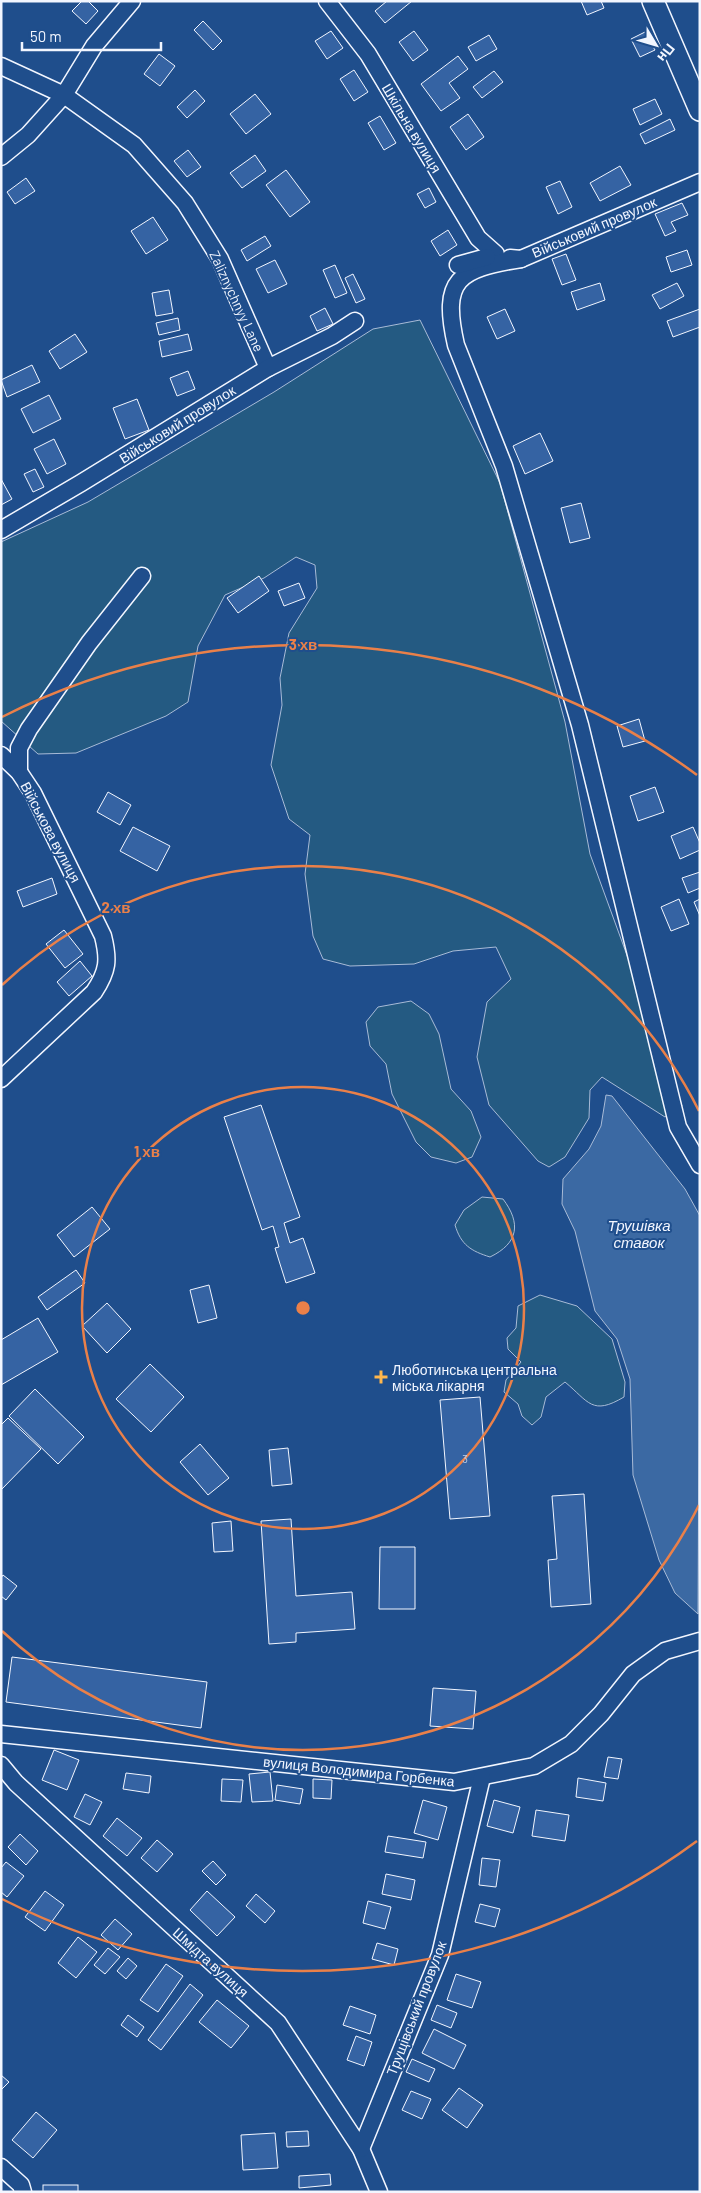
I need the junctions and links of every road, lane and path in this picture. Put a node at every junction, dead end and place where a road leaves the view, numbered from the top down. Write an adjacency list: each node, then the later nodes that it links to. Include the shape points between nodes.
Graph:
1 (132, 1): 5 (street, via 94,46)
2 (327, 1): 9 (street, Шкільна вулиця, via 368,54 478,238)
3 (653, 1): 6 (street)
4 (1, 66): 5 (street, Zaliznychnyy Lane)
5 (64, 95): 7 (street, via 28,136); 13 (street, Zaliznychnyy Lane, via 134,145 185,203 220,259)
6 (700, 110)
7 (1, 157)
8 (700, 182): 10 (street, Військовий провулок)
9 (496, 254): 10 (street, Військовий провулок); 11 (street, Військовий провулок)
10 (521, 259): 21 (street, via 481,267 455,285 451,295 452,325 456,345 504,466 580,725 678,1127)
11 (458, 265)
12 (355, 321): 13 (street, Військовий провулок)
13 (268, 368): 14 (street, Військовий провулок)
14 (1, 530)
15 (142, 576): 17 (street, via 89,643 29,729 19,748)
16 (1, 755): 17 (street, Військова вулиця)
17 (19, 772): 19 (street, Військова вулиця, via 33,793 103,936 107,968 94,992)
18 (1, 1059): 19 (street)
19 (17, 1066): 20 (street, Військова вулиця)
20 (1, 1079)
21 (700, 1165)
22 (700, 1641): 25 (street, вулиця Володимира Горбенка, via 665,1651 632,1674 601,1714 571,1744 534,1766)
23 (1, 1734): 25 (street, вулиця Володимира Горбенка, via 454,1782)
24 (1, 1765): 26 (street, Шмідта вулиця, via 16,1783 278,2022)
25 (482, 1777): 26 (street, Трущівський провулок, via 440,1955)
26 (361, 2149): 29 (street, Шмідта вулиця)
27 (1, 2167): 28 (street, via 21,2184)
28 (23, 2192)
29 (379, 2192)

